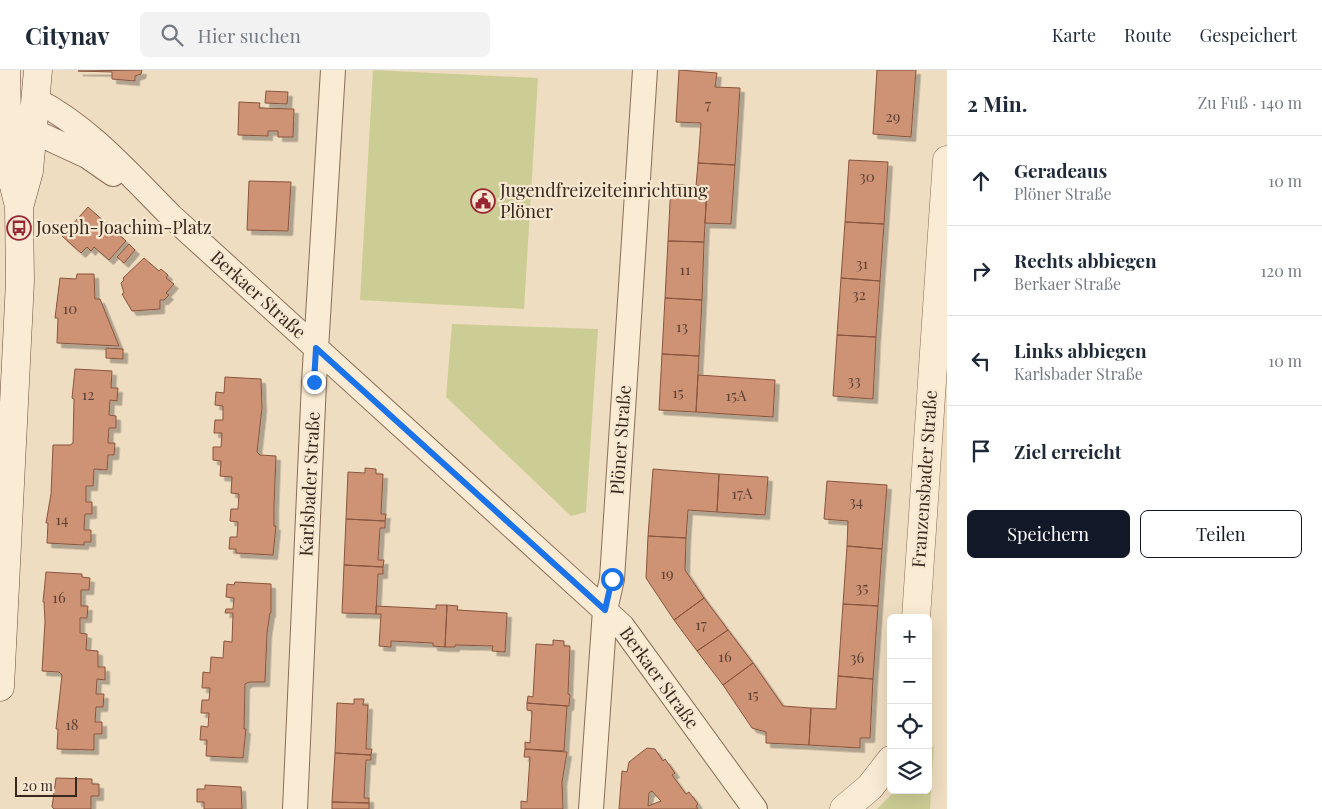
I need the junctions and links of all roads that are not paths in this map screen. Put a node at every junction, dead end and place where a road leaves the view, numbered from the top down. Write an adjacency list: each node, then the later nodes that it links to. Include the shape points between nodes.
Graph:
1 (6, 70): 5 (main road)
2 (38, 70): 6 (main road)
3 (333, 70): 12 (street, Karlsbader Straße)
4 (645, 70): 13 (street, Plöner Straße, via 612,579)
5 (3, 96): 6 (main road); 7 (main road)
6 (36, 100): 8 (main road); 11 (street, Berkaer Straße, via 62,113)
7 (3, 124): 8 (main road); 10 (main road)
8 (33, 131): 10 (main road, via 29,171); 11 (street, Berkaer Straße, via 87,156)
9 (947, 160): 14 (main road, Franzensbader Straße)
10 (19, 207): 15 (main road, via 20,280)
11 (171, 216): 12 (street, Berkaer Straße)
12 (316, 348): 13 (street, Berkaer Straße); 17 (street, Karlsbader Straße)
13 (605, 610): 18 (street, Plöner Straße); 19 (street, Berkaer Straße, via 622,626)
14 (916, 614)
15 (0, 687)
16 (887, 765): 20 (main road, via 870,788)
17 (295, 809)
18 (591, 809)
19 (755, 809)
20 (844, 809)

